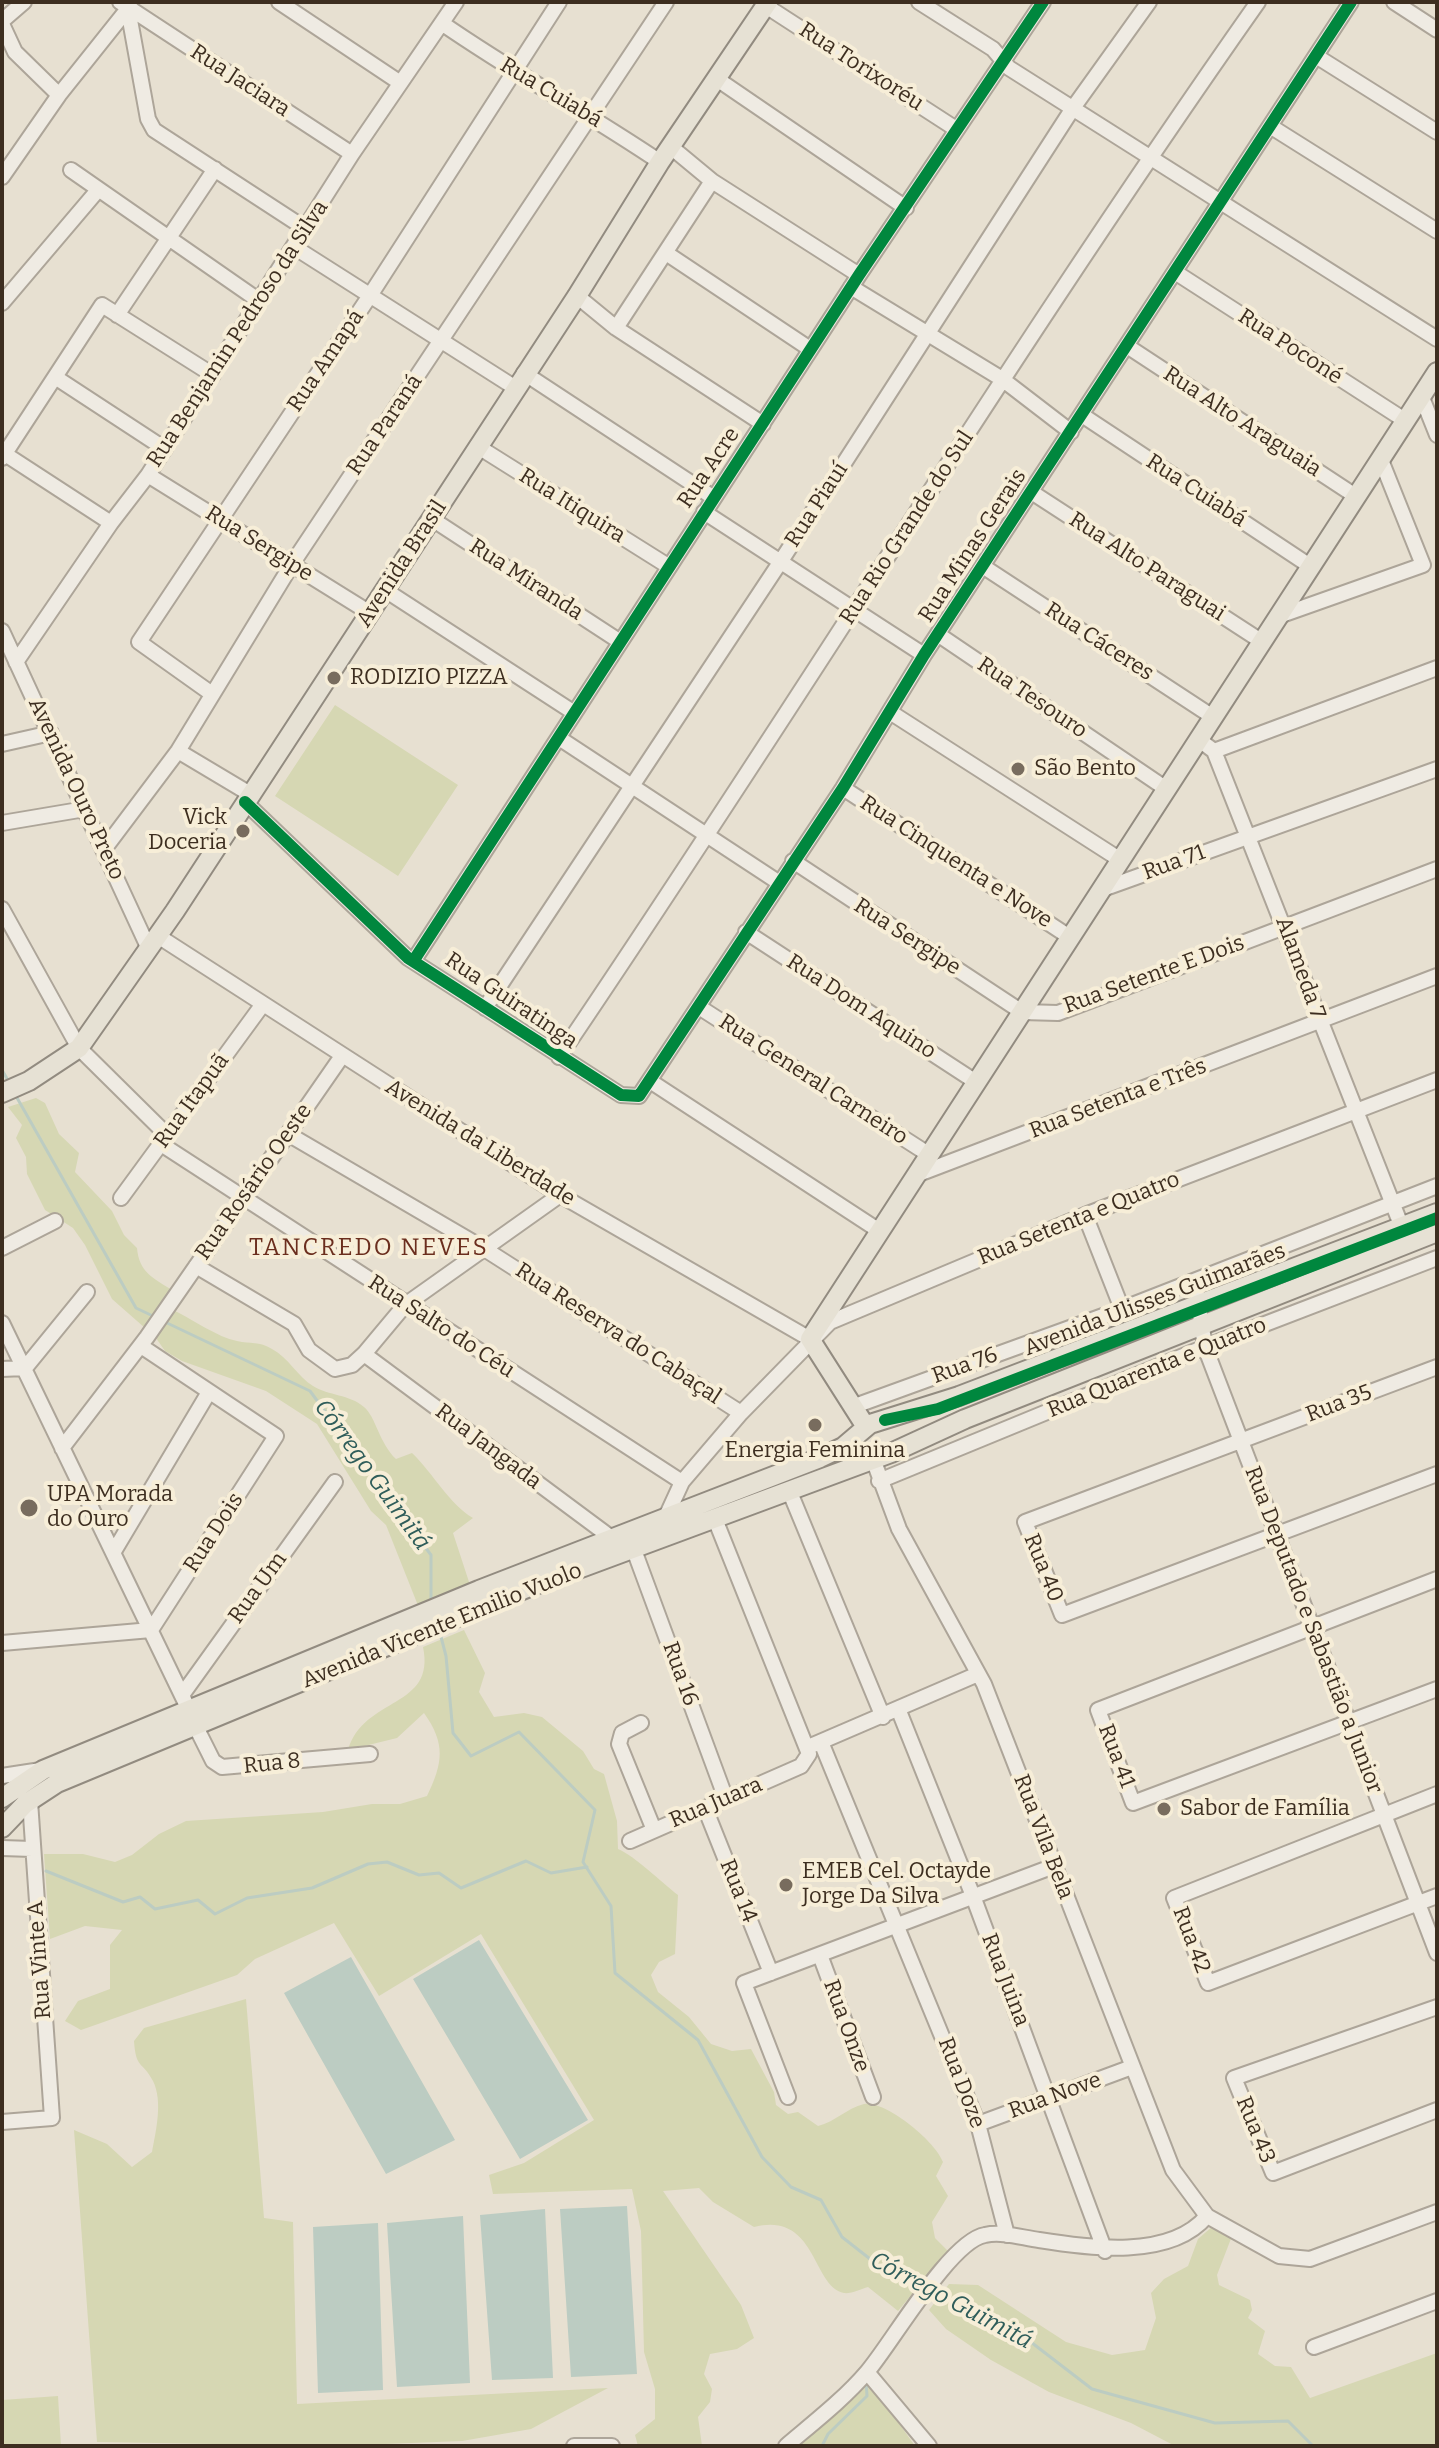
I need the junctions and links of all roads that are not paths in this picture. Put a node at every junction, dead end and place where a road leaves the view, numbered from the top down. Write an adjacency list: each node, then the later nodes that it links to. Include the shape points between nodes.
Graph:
1 (24, 2): 14 (street)
2 (279, 2): 21 (street)
3 (559, 2): 19 (street, Rua Amapá)
4 (666, 2): 24 (street, Rua Paraná)
5 (919, 2): 18 (street, via 993,49)
6 (1043, 2): 18 (street, Rua Acre)
7 (1149, 2): 23 (street, Rua Piauí)
8 (1258, 2): 30 (street, Rua Rio Grande do Sul)
9 (1351, 2): 17 (street, Rua Minas Gerais)
10 (1394, 2): 15 (street)
11 (127, 4): 22 (street); 28 (street, Rua Jaciara); 31 (street, via 151,126)
12 (767, 4): 20 (main road, Avenida Brasil); 26 (street, Rua Torixoréu)
13 (447, 10): 19 (street, Rua Cuiabá); 21 (street, Rua Benjamin Pedroso da Silva)
14 (2, 23): 16 (street)
15 (1437, 30)
16 (8, 56): 22 (street)
17 (1316, 56): 25 (street, Rua Minas Gerais); 27 (street)
18 (1001, 60): 23 (street); 26 (street, Rua Acre)
19 (511, 71): 24 (street, Rua Cuiabá); 45 (street, Rua Amapá)
20 (717, 79): 29 (main road, Avenida Brasil); 37 (street)
21 (399, 82): 28 (street, Rua Benjamin Pedroso da Silva)
22 (59, 95): 33 (street)
23 (1073, 108): 30 (street); 51 (street, Rua Piauí)
24 (591, 116): 29 (street, Rua Cuiabá); 53 (street, Rua Paraná)
25 (1270, 126): 36 (street, Rua Minas Gerais); 39 (street)
26 (956, 129): 37 (street, Rua Acre)
27 (1437, 132)
28 (352, 154): 38 (street, Rua Benjamin Pedroso da Silva)
29 (665, 154): 34 (street, Rua Cuiabá); 46 (main road, Avenida Brasil)
30 (1150, 156): 36 (street); 59 (street, Rua Rio Grande do Sul)
31 (215, 169): 38 (street); 40 (street)
32 (71, 170): 35 (street)
33 (3, 174)
34 (712, 181): 42 (street); 44 (street, Rua Cuiabá)
35 (98, 190): 40 (street); 48 (street)
36 (1221, 201): 43 (street, Rua Minas Gerais); 52 (street)
37 (906, 208): 44 (street, Rua Acre)
38 (306, 229): 41 (street, Rua Benjamin Pedroso da Silva)
39 (1437, 231)
40 (168, 240): 47 (street); 49 (street)
41 (294, 247): 45 (street); 47 (street, Rua Benjamin Pedroso da Silva)
42 (666, 253): 50 (street); 55 (street)
43 (1175, 272): 54 (street, Rua Minas Gerais); 63 (street, Rua Poconé)
44 (855, 281): 51 (street, Rua Cuiabá); 55 (street, Rua Acre)
45 (371, 294): 53 (street); 76 (street, Rua Amapá)
46 (577, 296): 50 (street); 60 (main road, Avenida Brasil)
47 (258, 300): 57 (street, Rua Benjamin Pedroso da Silva)
48 (2, 303)
49 (117, 315): 57 (street); 58 (street, via 102,305)
50 (616, 328): 64 (street)
51 (927, 333): 59 (street, Rua Cuiabá); 79 (street, Rua Piauí)
52 (1437, 339)
53 (441, 341): 60 (street); 80 (street, Rua Paraná)
54 (1127, 346): 62 (street, Rua Minas Gerais); 73 (street, Rua Alto Araguaia)
55 (810, 349): 64 (street, Rua Acre)
56 (1437, 372): 61 (main road)
57 (213, 375): 68 (street, Rua Benjamin Pedroso da Silva)
58 (55, 377): 68 (street); 69 (street)
59 (1002, 379): 65 (street, Rua Cuiabá); 85 (street, Rua Rio Grande do Sul)
60 (519, 380): 67 (main road, Avenida Brasil); 74 (street)
61 (1421, 395): 63 (main road); 66 (street)
62 (1082, 415): 65 (street, Rua Minas Gerais); 82 (street, Rua Cuiabá)
63 (1406, 421): 70 (main road)
64 (763, 424): 74 (street, Rua Acre)
65 (1071, 432): 72 (street, Rua Minas Gerais)
66 (1437, 435)
67 (477, 446): 77 (main road, Avenida Brasil); 81 (street, Rua Itiquira)
68 (165, 449): 71 (street, Rua Benjamin Pedroso da Silva)
69 (4, 456): 78 (street)
70 (1381, 460): 73 (main road); 87 (street, via 1423,565)
71 (148, 475): 76 (street, Rua Sergipe); 78 (street, Rua Benjamin Pedroso da Silva)
72 (1033, 493): 83 (street, Rua Minas Gerais); 91 (street, Rua Alto Paraguai)
73 (1357, 497): 82 (main road)
74 (714, 498): 75 (street, Rua Acre)
75 (704, 512): 79 (street); 81 (street, Rua Acre)
76 (219, 519): 80 (street, Rua Sergipe); 95 (street, Rua Amapá, via 139,642)
77 (432, 519): 84 (main road, Avenida Brasil); 90 (street, Rua Miranda)
78 (111, 523): 93 (street, Rua Benjamin Pedroso da Silva)
79 (781, 561): 85 (street); 106 (street, Rua Piauí)
80 (292, 564): 86 (street, Rua Sergipe); 95 (street, Rua Paraná)
81 (668, 566): 90 (street, Rua Acre)
82 (1310, 566): 87 (main road)
83 (984, 567): 88 (street, Rua Minas Gerais); 98 (street, Rua Cáceres)
84 (385, 590): 86 (main road, Avenida Brasil); 96 (street)
85 (854, 610): 92 (street); 113 (street, Rua Rio Grande do Sul)
86 (370, 613): 109 (main road, Avenida Brasil)
87 (1279, 616): 91 (main road)
88 (939, 635): 92 (street, Rua Minas Gerais); 108 (street, Rua Tesouro)
89 (3, 636): 93 (street, Avenida Ouro Preto)
90 (619, 641): 96 (street, Rua Acre)
91 (1261, 641): 98 (main road)
92 (924, 655): 97 (street, Rua Minas Gerais)
93 (16, 662): 99 (street, Avenida Ouro Preto)
94 (1437, 668): 104 (street)
95 (212, 694): 103 (street, Rua Paraná)
96 (573, 712): 100 (street, Rua Acre)
97 (890, 712): 107 (street, Rua Minas Gerais); 115 (street)
98 (1213, 717): 101 (main road)
99 (51, 733): 102 (street); 110 (street, Avenida Ouro Preto)
100 (559, 738): 106 (street); 125 (street, Rua Acre)
101 (1198, 739): 104 (street); 108 (main road)
102 (2, 744)
103 (178, 751): 109 (street, Rua Guiratinga); 114 (street, Rua Paraná)
104 (1214, 751): 112 (street, Alameda 7)
105 (1437, 769): 112 (street, Rua 71)
106 (631, 787): 113 (street); 129 (street, Rua Piauí)
107 (843, 788): 116 (street, Rua Minas Gerais); 123 (street, Rua Cinquenta e Nove)
108 (1165, 788): 115 (main road)
109 (247, 798): 124 (main road, Avenida Brasil); 125 (street, Rua Guiratinga)
110 (85, 809): 111 (street); 114 (street, Avenida Ouro Preto)
111 (2, 823)
112 (1249, 835): 119 (street, Rua 71); 121 (street, Alameda 7)
113 (709, 836): 118 (street); 134 (street, Rua Rio Grande do Sul)
114 (105, 848): 124 (street, Avenida Ouro Preto)
115 (1119, 859): 119 (main road)
116 (793, 861): 118 (street, Rua Minas Gerais); 130 (street, Rua Sergipe)
117 (1437, 869): 121 (street, Rua Setente E Dois)
118 (778, 882): 122 (street, Rua Minas Gerais)
119 (1099, 890): 123 (main road)
120 (2, 909): 132 (street, Rua Salto do Céu)
121 (1285, 926): 130 (street, Rua Setente E Dois, via 1058,1013); 131 (street, Alameda 7)
122 (746, 932): 128 (street, Rua Minas Gerais); 137 (street, Rua Dom Aquino)
123 (1068, 936): 130 (main road)
124 (153, 942): 127 (street, Avenida da Liberdade); 132 (main road, Avenida Brasil)
125 (414, 960): 129 (street, Rua Guiratinga)
126 (1437, 976): 131 (street, Rua Setenta e Três)
127 (263, 1004): 133 (street, Avenida da Liberdade); 141 (street, Rua Itapuã)
128 (699, 1007): 136 (street, Rua Minas Gerais); 142 (street, Rua General Carneiro)
129 (485, 1008): 134 (street, Rua Guiratinga)
130 (1022, 1012): 137 (main road)
131 (1320, 1023): 139 (street, Alameda 7); 143 (street, Rua Setenta e Três)
132 (79, 1048): 138 (main road, Avenida Brasil); 141 (street, Rua Salto do Céu)
133 (342, 1056): 140 (street, Rua Rosário Oeste); 145 (street, Avenida da Liberdade)
134 (559, 1057): 136 (street, Rua Guiratinga, via 621,1095 639,1096)
135 (1437, 1080): 139 (street, Rua Setenta e Quatro)
136 (650, 1081): 152 (street)
137 (976, 1082): 142 (main road)
138 (2, 1093)
139 (1355, 1111): 148 (street, Alameda 7); 150 (street, Rua Setenta e Quatro)
140 (288, 1134): 147 (street, Rua Rosário Oeste); 156 (street, Rua Reserva do Cabaçal)
141 (164, 1139): 146 (street, Rua Itapuã); 147 (street, Rua Salto do Céu)
142 (928, 1154): 143 (main road)
143 (916, 1175): 152 (main road)
144 (1437, 1186): 148 (street, Rua 76)
145 (560, 1195): 156 (street); 166 (street, Avenida da Liberdade)
146 (121, 1198)
147 (245, 1199): 158 (street, Rua Rosário Oeste); 161 (street, Rua Salto do Céu)
148 (1392, 1204): 154 (street, Alameda 7); 159 (street, Rua 76)
149 (1437, 1213): 154 (main road, Avenida Ulisses Guimarães)
150 (1085, 1215): 163 (street); 166 (street, Rua Setenta e Quatro, via 849,1311)
151 (55, 1221): 155 (street)
152 (878, 1230): 166 (main road)
153 (1437, 1232): 154 (main road, Avenida Ulisses Guimarães)
154 (1404, 1235): 162 (main road, Avenida Ulisses Guimarães); 165 (main road, Avenida Ulisses Guimarães)
155 (2, 1248)
156 (483, 1248): 161 (street); 175 (street, Rua Reserva do Cabaçal)
157 (1437, 1258): 168 (street, Rua Quarenta e Quatro)
158 (196, 1266): 167 (street, Rua Rosário Oeste); 169 (street, via 294,1324 309,1350 335,1369 352,1365)
159 (1195, 1282): 162 (street, Rua Deputado e Sabastião a Junior); 163 (street, Rua 76)
160 (87, 1292): 171 (street)
161 (405, 1305): 169 (street); 185 (street, Rua Salto do Céu)
162 (1197, 1306): 165 (street, Rua Deputado e Sabastião a Junior); 176 (main road, Avenida Ulisses Guimarães)
163 (1122, 1309): 174 (street, Rua 76)
164 (2, 1323): 171 (street, Rua 8)
165 (1200, 1326): 168 (street, Rua Deputado e Sabastião a Junior); 180 (main road, Avenida Ulisses Guimarães)
166 (810, 1339): 174 (main road); 175 (street, Rua Setenta e Quatro)
167 (144, 1341): 173 (street); 179 (street)
168 (1205, 1347): 178 (street, Rua Deputado e Sabastião a Junior); 183 (street, Rua Quarenta e Quatro)
169 (364, 1354): 190 (street, Rua Jangada)
170 (1437, 1367): 178 (street, Rua 35)
171 (25, 1368): 172 (street); 179 (street, Rua 8)
172 (2, 1369)
173 (209, 1392): 192 (street); 196 (street, Rua Dois, via 276,1436)
174 (852, 1407): 177 (main road)
175 (741, 1413): 185 (street, Rua Setenta e Quatro)
176 (885, 1420): 177 (main road, Avenida Vicente Emilio Vuolo); 180 (main road, via 896,1433)
177 (863, 1431): 181 (main road); 187 (main road, Avenida Vicente Emilio Vuolo, via 820,1458)
178 (1241, 1441): 189 (street, Rua Deputado e Sabastião a Junior); 189 (street, Rua 40, via 1025,1522 1062,1615)
179 (62, 1448): 192 (street, Rua 8)
180 (896, 1451): 181 (main road, Avenida Vicente Emilio Vuolo)
181 (873, 1459): 183 (street, Rua Vila Bela); 186 (main road, Avenida Vicente Emilio Vuolo)
182 (1437, 1474): 189 (street)
183 (879, 1481): 198 (street, Rua Vila Bela, via 899,1529)
184 (335, 1482): 200 (street, Rua Um)
185 (682, 1482): 187 (street, Rua Setenta e Quatro)
186 (789, 1490): 188 (main road, Avenida Vicente Emilio Vuolo); 202 (street)
187 (665, 1519): 190 (main road, Avenida Vicente Emilio Vuolo)
188 (715, 1519): 191 (main road, Avenida Vicente Emilio Vuolo); 205 (street, Rua Doze)
189 (1277, 1534): 195 (street, Rua Deputado e Sabastião a Junior)
190 (613, 1539): 194 (main road, Avenida Vicente Emilio Vuolo)
191 (634, 1550): 194 (main road, Avenida Vicente Emilio Vuolo); 211 (street, Rua 16)
192 (113, 1553): 196 (street, Rua 8)
193 (1437, 1579): 195 (street)
194 (456, 1608): 200 (main road, Avenida Vicente Emilio Vuolo)
195 (1312, 1625): 204 (street, Rua Deputado e Sabastião a Junior); 204 (street, Rua 41, via 1098,1710 1128,1790 1133,1803)
196 (151, 1630): 197 (street); 200 (street, Rua 8)
197 (2, 1643)
198 (978, 1674): 201 (street); 220 (street, Rua Vila Bela)
199 (1437, 1689): 204 (street)
200 (189, 1711): 206 (street, Rua 8, via 213,1761 229,1769); 207 (main road, Avenida Vicente Emilio Vuolo); 212 (main road, Avenida Vicente Emilio Vuolo)
201 (899, 1711): 202 (street); 221 (street, Rua Juina)
202 (883, 1717): 205 (street)
203 (641, 1723): 216 (street, via 622,1733 619,1744)
204 (1349, 1723): 214 (street, Rua Deputado e Sabastião a Junior)
205 (814, 1744): 211 (street, Rua Juara, via 801,1766); 224 (street, Rua Doze)
206 (370, 1754)
207 (43, 1770): 208 (street); 210 (main road, Avenida Vicente Emilio Vuolo)
208 (2, 1776)
209 (1437, 1794): 214 (street)
210 (2, 1798)
211 (726, 1799): 213 (street, Rua Juara)
212 (30, 1801): 215 (main road, Avenida Vicente Emilio Vuolo); 219 (street, Rua Vinte A)
213 (705, 1808): 216 (street, Rua Juara); 227 (street, Rua 14)
214 (1384, 1815): 223 (street, Rua Deputado e Sabastião a Junior); 223 (street, Rua 42, via 1174,1898 1208,1983)
215 (2, 1828)
216 (654, 1830): 217 (street, Rua Juara)
217 (630, 1841)
218 (2, 1848): 219 (street)
219 (32, 1849): 234 (street, Rua Vinte A, via 52,2118)
220 (1054, 1866): 221 (street); 229 (street, Rua Vila Bela)
221 (973, 1896): 224 (street); 232 (street, Rua Juina)
222 (1437, 1896): 223 (street)
223 (1418, 1903): 225 (street, Rua Deputado e Sabastião a Junior)
224 (898, 1925): 226 (street); 235 (street, Rua Doze)
225 (1437, 1953)
226 (820, 1955): 227 (street); 231 (street, Rua Onze)
227 (771, 1973): 230 (street, via 744,1983)
228 (1437, 2007): 233 (street, Rua 43, via 1234,2078 1273,2173)
229 (1132, 2067): 232 (street, Rua Nove); 237 (street, Rua Vila Bela, via 1173,2170)
230 (788, 2097)
231 (873, 2097)
232 (1050, 2098): 235 (street, Rua Nove); 239 (street, Rua Juina)
233 (1437, 2110)
234 (2, 2122)
235 (978, 2124): 238 (street, Rua Doze)
236 (1437, 2212): 237 (street, via 1310,2259 1279,2256)
237 (1207, 2216): 239 (street, via 1199,2226 1164,2242)
238 (1007, 2235): 239 (street); 242 (street, via 984,2235 967,2243)
239 (1105, 2251)
240 (1437, 2301): 241 (street)
241 (1314, 2347)
242 (867, 2372): 245 (street); 246 (street)
243 (574, 2446): 244 (street)
244 (612, 2446)
245 (786, 2446)
246 (929, 2446)

